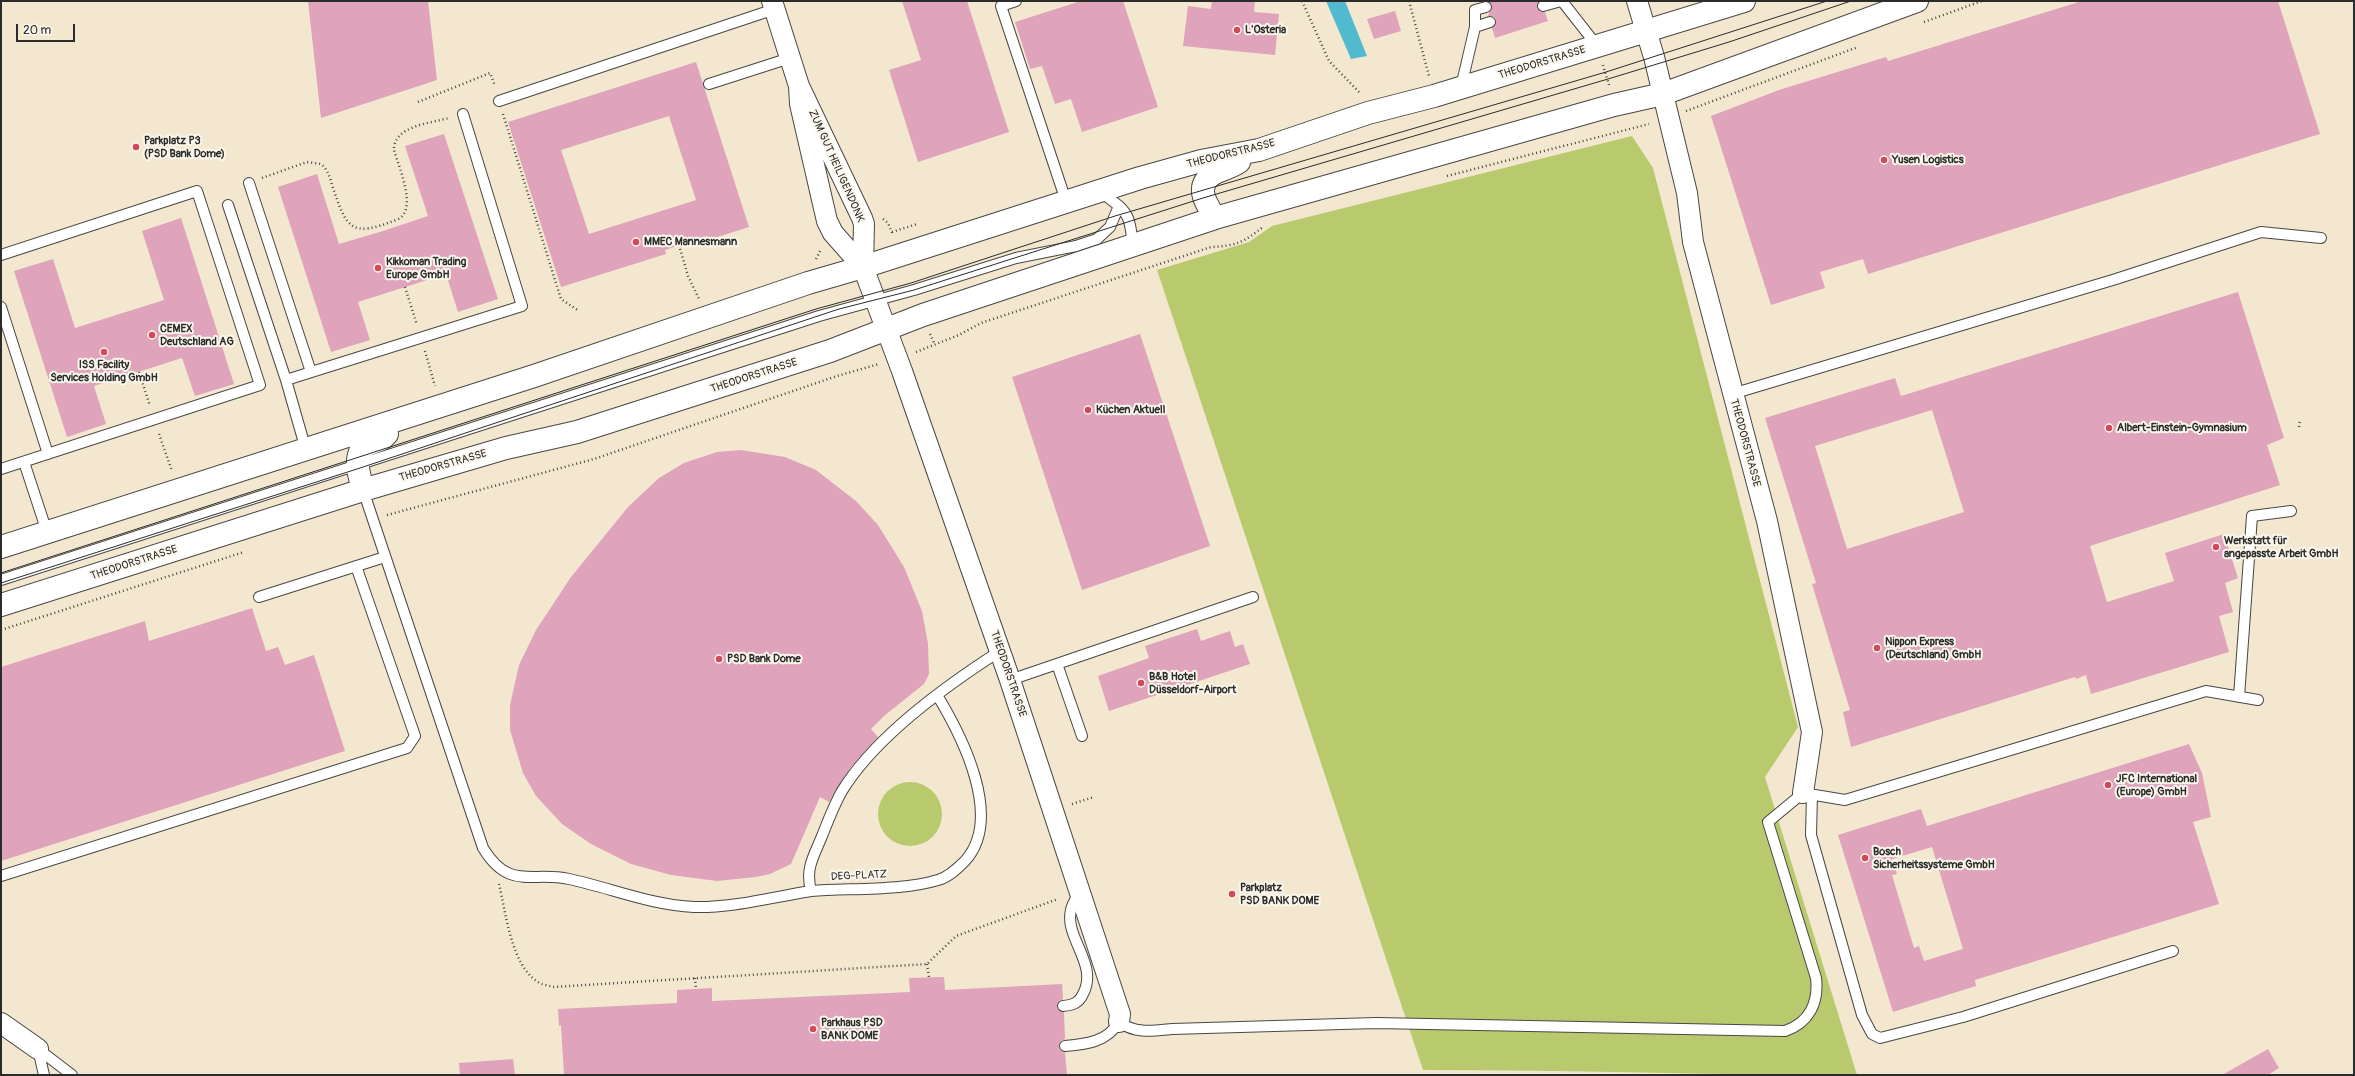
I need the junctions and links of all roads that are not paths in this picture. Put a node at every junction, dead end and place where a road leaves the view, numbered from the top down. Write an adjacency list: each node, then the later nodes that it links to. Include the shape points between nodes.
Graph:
1 (1016, 1): 23 (lane, via 1001,6)
2 (1561, 1): 8 (lane); 12 (lane)
3 (1637, 1): 11 (street)
4 (1744, 1): 11 (main road, THEODORSTRASSE)
5 (1917, 1): 17 (main road, THEODORSTRASSE)
6 (773, 5): 13 (street, ZUM GUT HEILIGENDONK); 18 (lane)
7 (1486, 6): 10 (lane, via 1475,10)
8 (1543, 6)
9 (1490, 22): 10 (lane)
10 (1475, 27): 16 (lane)
11 (1647, 31): 12 (main road, THEODORSTRASSE); 17 (street, THEODORSTRASSE)
12 (1598, 47): 16 (main road, THEODORSTRASSE)
13 (790, 58): 14 (lane); 15 (street, ZUM GUT HEILIGENDONK)
14 (709, 84)
15 (799, 86): 30 (street, ZUM GUT HEILIGENDONK, via 862,218); 30 (street, ZUM GUT HEILIGENDONK, via 800,104 827,222 833,233)
16 (1461, 88): 20 (main road, THEODORSTRASSE, via 1368,113)
17 (1663, 94): 26 (main road, THEODORSTRASSE, via 1614,105); 36 (street, THEODORSTRASSE, via 1686,193 1693,242)
18 (499, 101)
19 (463, 114): 34 (lane, via 522,306)
20 (1259, 150): 22 (main road, THEODORSTRASSE, via 1200,161); 26 (main road, via 1233,166 1213,174 1205,184 1203,198)
21 (249, 184): 34 (lane)
22 (1099, 191): 23 (main road, THEODORSTRASSE); 25 (lane)
23 (1066, 202): 30 (main road, THEODORSTRASSE)
24 (228, 205): 35 (lane)
25 (1119, 206): 28 (lane, via 1127,213 1132,237); 31 (lane, via 1110,227 1097,238 1076,246 1016,258)
26 (1215, 218): 28 (main road, THEODORSTRASSE)
27 (2321, 238): 36 (lane, via 2261,232 2116,279)
28 (1118, 251): 33 (main road, THEODORSTRASSE, via 922,315)
29 (1, 255): 39 (lane, via 197,191 260,385)
30 (862, 267): 31 (street, THEODORSTRASSE); 37 (main road, THEODORSTRASSE)
31 (874, 300): 33 (street, THEODORSTRASSE); 41 (lane)
32 (1, 307): 39 (lane)
33 (885, 330): 43 (main road, THEODORSTRASSE, via 830,351 577,432 506,448); 53 (street, THEODORSTRASSE)
34 (310, 372): 35 (lane)
35 (286, 380): 38 (lane)
36 (1732, 394): 60 (street, THEODORSTRASSE, via 1767,521 1812,732)
37 (403, 420): 38 (main road, THEODORSTRASSE); 41 (main road, via 382,439 362,447)
38 (306, 450): 45 (main road, THEODORSTRASSE)
39 (48, 454): 40 (lane)
40 (24, 462): 42 (lane); 45 (lane)
41 (357, 464): 43 (main road); 49 (lane)
42 (1, 469)
43 (363, 490): 47 (lane, DEG-PLATZ); 52 (main road, THEODORSTRASSE)
44 (2291, 511): 57 (lane, via 2252,516)
45 (47, 532): 46 (main road, THEODORSTRASSE)
46 (1, 547)
47 (385, 557): 48 (lane); 62 (lane, DEG-PLATZ, via 483,848 489,858 510,875 568,879 653,901 694,907 739,903)
48 (356, 566): 50 (lane); 61 (lane, via 415,736 407,748)
49 (1, 580)
50 (260, 597)
51 (1253, 597): 54 (lane)
52 (1, 605)
53 (1000, 650): 55 (street, THEODORSTRASSE); 56 (lane)
54 (1057, 664): 55 (lane); 59 (lane)
55 (1010, 680): 63 (street, THEODORSTRASSE)
56 (937, 695): 62 (lane, via 871,753 842,791 808,870); 62 (lane, DEG-PLATZ, via 958,730 979,794 982,820 980,836 973,852 954,872 940,880 914,885)
57 (2239, 697): 58 (lane); 60 (lane, via 2206,691 1845,800)
58 (2258, 700)
59 (1082, 736)
60 (1808, 794): 64 (lane, via 1811,835 1862,1015 1872,1034 1880,1038 1963,1018); 66 (lane, via 1768,822 1816,978 1817,992 1808,1017 1791,1029 1771,1032 1376,1023 1144,1032 1133,1030)
61 (1, 876)
62 (811, 890)
63 (1080, 891): 65 (lane, via 1070,910 1088,977 1087,987 1076,1003); 66 (street, THEODORSTRASSE, via 1120,1014)
64 (2173, 951)
65 (1063, 1006)
66 (1119, 1022): 68 (lane, via 1109,1035 1099,1040)
67 (1, 1024): 69 (street)
68 (1065, 1046)
69 (38, 1049): 70 (lane); 71 (lane)
70 (44, 1075)
71 (72, 1075)

